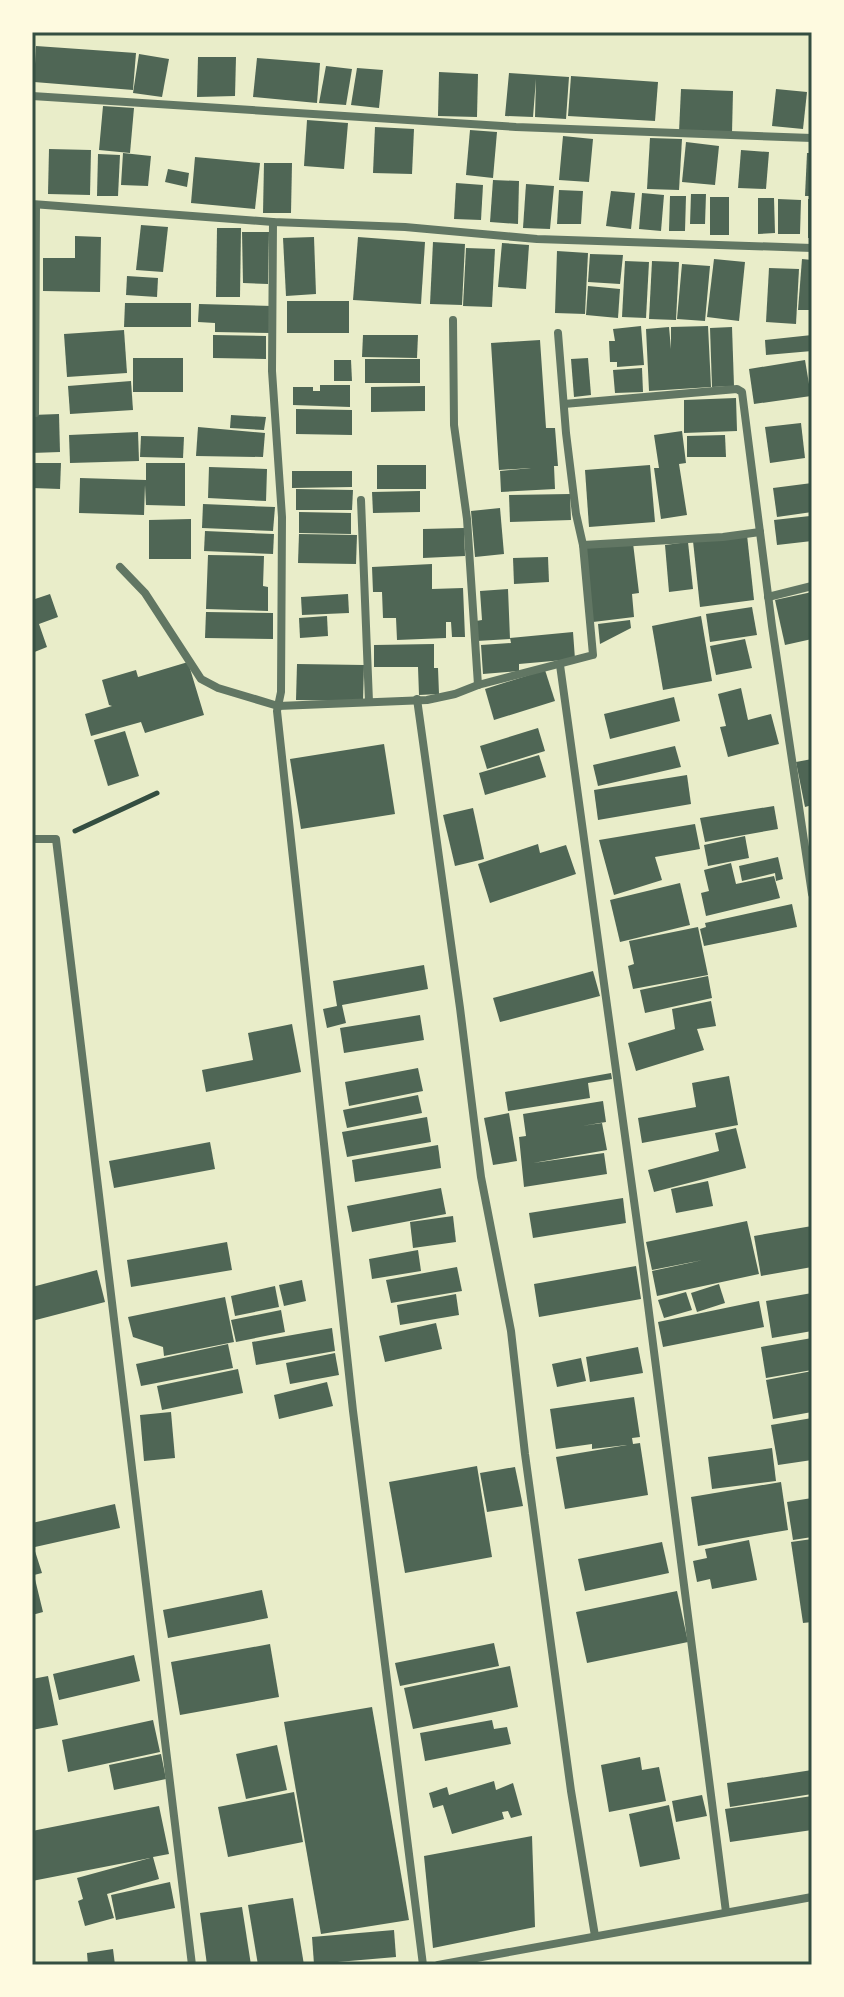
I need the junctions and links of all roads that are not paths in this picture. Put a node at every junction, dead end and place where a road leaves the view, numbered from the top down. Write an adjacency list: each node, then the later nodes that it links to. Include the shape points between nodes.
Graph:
1 (32, 96): 2 (street, via 516,127)
2 (812, 138)
3 (35, 204): 4 (street); 9 (lane)
4 (273, 222): 5 (street, via 537,239); 20 (street, via 272,371 282,517)
5 (812, 248)
6 (453, 320): 17 (street, via 454,425 467,519)
7 (558, 333): 8 (street)
8 (564, 404): 11 (street, via 741,390); 12 (street)
9 (36, 414)
10 (361, 500): 19 (street)
11 (760, 532): 12 (street); 15 (street)
12 (583, 545): 16 (street, via 593,655)
13 (120, 567): 20 (street, via 145,593 201,679)
14 (812, 586): 15 (street)
15 (768, 597): 22 (street)
16 (560, 665): 17 (street); 24 (street)
17 (478, 685): 18 (street)
18 (417, 699): 19 (street); 25 (street, via 481,1177 511,1331)
19 (369, 702): 20 (street)
20 (278, 706): 27 (street, via 353,1411)
21 (32, 839): 26 (street, via 56,839)
22 (812, 894)
23 (812, 1897): 24 (street)
24 (726, 1912): 25 (street)
25 (595, 1936): 28 (street)
26 (192, 1965)
27 (423, 1965)
28 (438, 1965)

